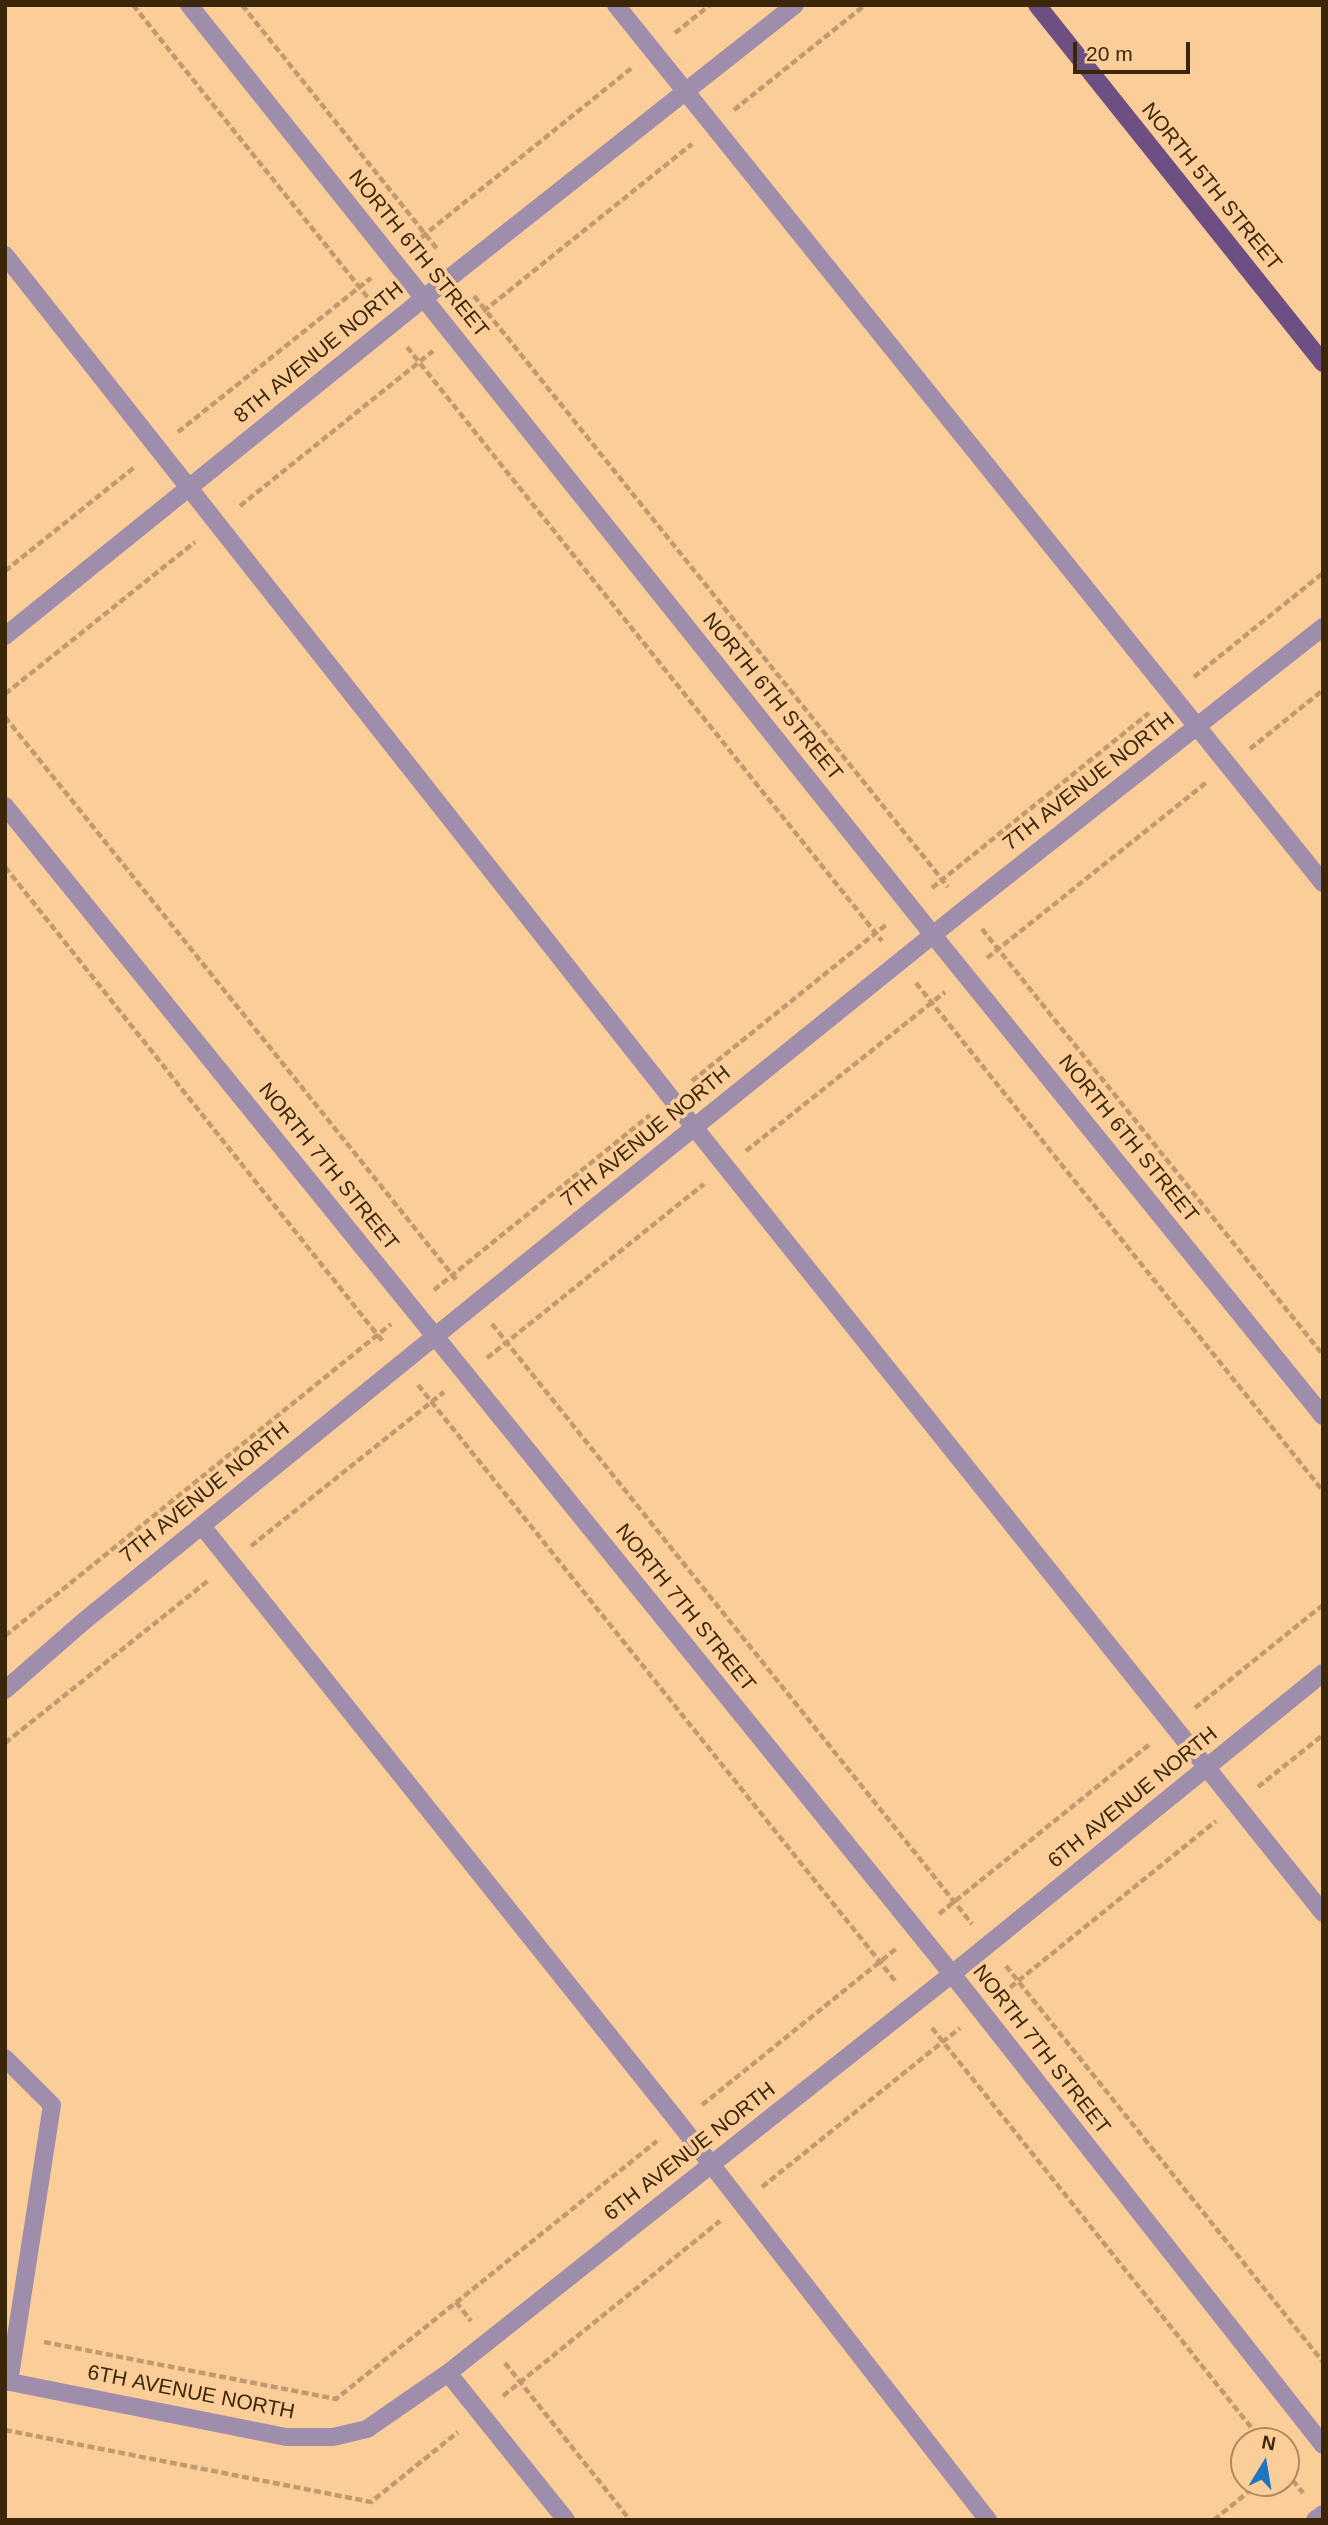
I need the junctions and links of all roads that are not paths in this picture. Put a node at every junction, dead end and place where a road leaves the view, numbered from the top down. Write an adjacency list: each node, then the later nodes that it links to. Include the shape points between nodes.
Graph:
1 (189, 5): 7 (street, NORTH 6TH STREET)
2 (616, 5): 5 (street)
3 (795, 5): 5 (street, 8TH AVENUE NORTH)
4 (1037, 5): 8 (main road, NORTH 5TH STREET)
5 (685, 93): 7 (street, 8TH AVENUE NORTH); 12 (street)
6 (5, 255): 9 (street)
7 (424, 298): 9 (street, 8TH AVENUE NORTH); 15 (street, NORTH 6TH STREET)
8 (1323, 363)
9 (189, 488): 11 (street, 8TH AVENUE NORTH); 16 (street)
10 (1323, 627): 12 (street, 7TH AVENUE NORTH)
11 (5, 636)
12 (1197, 726): 14 (street); 15 (street, 7TH AVENUE NORTH)
13 (5, 806): 17 (street, NORTH 7TH STREET)
14 (1323, 883)
15 (933, 935): 16 (street, 7TH AVENUE NORTH); 18 (street, NORTH 6TH STREET)
16 (694, 1127): 17 (street, 7TH AVENUE NORTH); 22 (street)
17 (436, 1335): 19 (street, 7TH AVENUE NORTH); 24 (street, NORTH 7TH STREET)
18 (1323, 1416)
19 (202, 1526): 21 (street, 7TH AVENUE NORTH); 26 (street)
20 (1323, 1673): 22 (street, 6TH AVENUE NORTH)
21 (5, 1689)
22 (1207, 1767): 23 (street); 24 (street, 6TH AVENUE NORTH)
23 (1323, 1913)
24 (952, 1974): 26 (street, 6TH AVENUE NORTH); 29 (street, NORTH 7TH STREET)
25 (5, 2058): 28 (street, via 52,2105)
26 (711, 2165): 27 (street, 6TH AVENUE NORTH); 32 (street)
27 (448, 2372): 28 (street, 6TH AVENUE NORTH, via 367,2429 334,2437 286,2437); 31 (street)
28 (6, 2387)
29 (1323, 2445)
30 (1323, 2514): 33 (street)
31 (566, 2520)
32 (988, 2520)
33 (1315, 2520)

